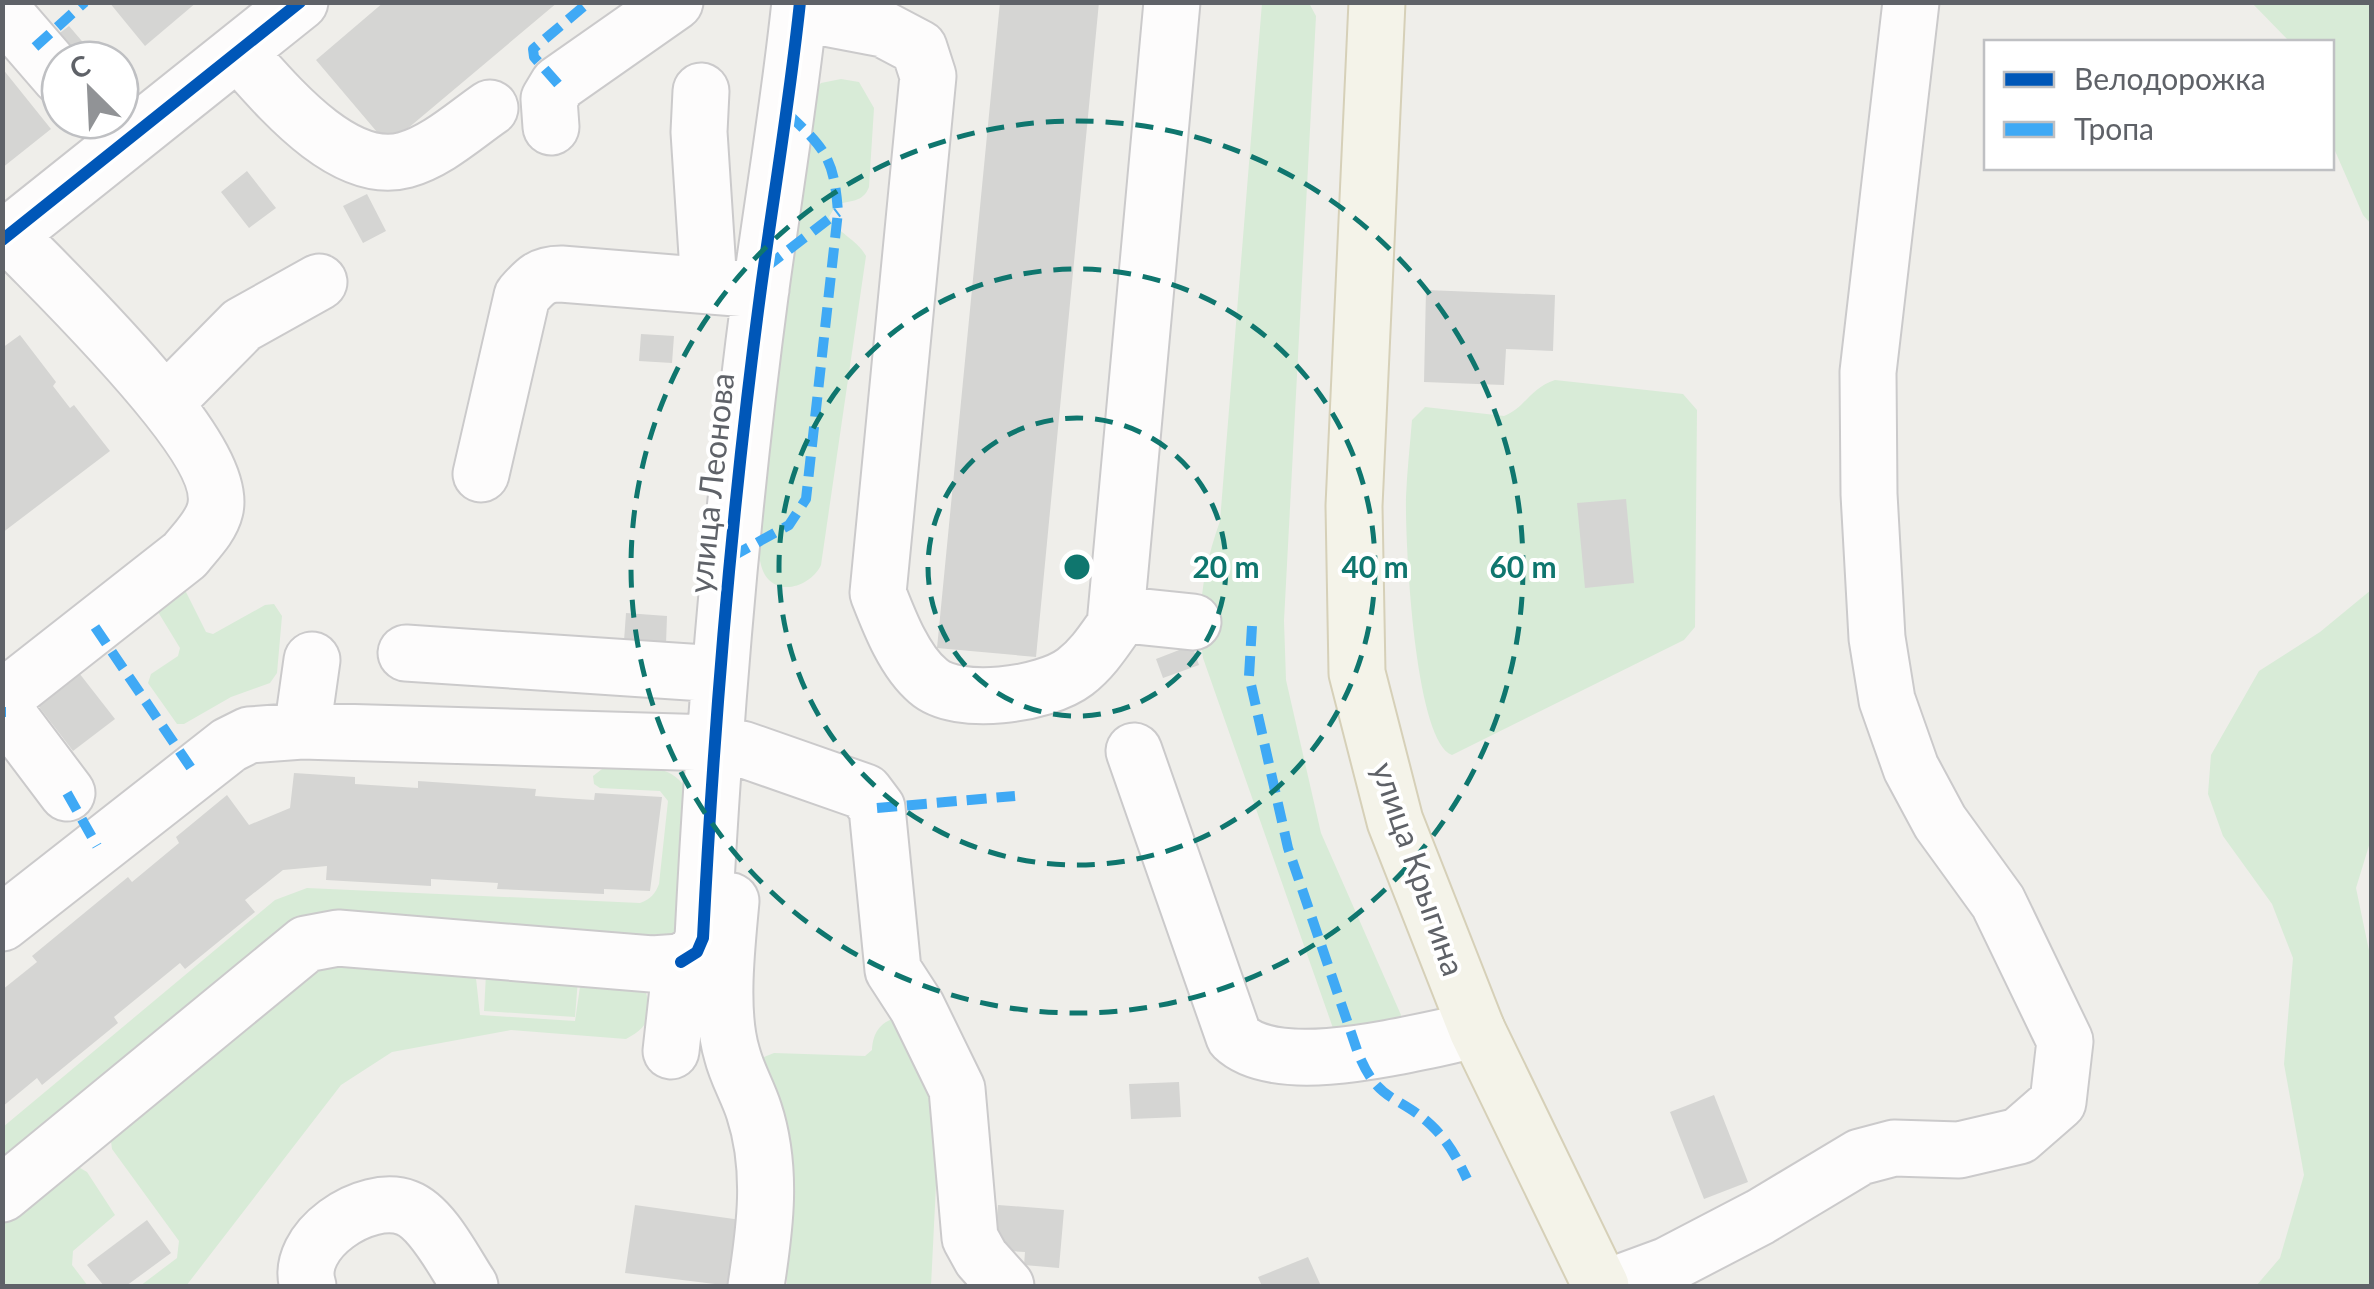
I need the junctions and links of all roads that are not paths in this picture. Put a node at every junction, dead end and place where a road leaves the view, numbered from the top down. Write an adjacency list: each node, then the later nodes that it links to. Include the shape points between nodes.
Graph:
1 (300, 2): 8 (street)
2 (675, 2): 13 (street, via 558,84 549,98)
3 (1172, 2): 21 (street)
4 (1377, 2): 32 (main road, улица Крыгина, via 1354,506 1357,673 1395,821)
5 (1911, 2): 40 (street, via 1868,372 1877,638 1887,700 1911,768 1940,822 1998,902 2065,1041 2058,1102 2019,1136 1959,1150 1894,1148 1860,1157 1668,1265)
6 (800, 8): 17 (street, улица Леонова); 21 (street, via 883,29 919,48 928,76 878,594 894,634 927,681 953,695 1031,693 1072,675 1092,657 1116,625)
7 (2, 10): 9 (street)
8 (238, 52): 11 (street, via 327,141 385,162 431,149); 12 (street)
9 (40, 54)
10 (701, 91): 17 (street, via 699,132)
11 (490, 108)
12 (140, 114)
13 (551, 127)
14 (103, 140): 15 (street)
15 (6, 238): 18 (street)
16 (319, 282): 18 (street, via 242,325)
17 (735, 288): 19 (street, via 544,274 522,296); 20 (street, улица Леонова)
18 (166, 402): 29 (street, via 214,485 216,508 203,533 8,694 4,706)
19 (481, 474)
20 (727, 594): 25 (street, улица Леонова); 27 (street, via 746,634)
21 (1116, 614): 22 (street)
22 (1193, 622)
23 (406, 653): 25 (street)
24 (312, 660): 26 (street)
25 (719, 674): 27 (street, улица Леонова)
26 (302, 731): 27 (street); 30 (street, via 249,735 229,745)
27 (728, 746): 31 (street, улица Леонова, via 702,938 697,952); 37 (street, via 731,1052 755,1113 766,1180); 38 (street, via 852,786 877,808 893,970 957,1089 970,1238)
28 (1134, 751): 32 (street, via 1234,1037 1246,1048 1332,1058)
29 (67, 792)
30 (2, 923)
31 (681, 962): 33 (street); 34 (street, via 338,938 306,944)
32 (1477, 1030): 39 (main road, улица Крыгина)
33 (671, 1051)
34 (2, 1194)
35 (308, 1286): 36 (street, via 310,1255 332,1226 366,1206 407,1208 436,1232)
36 (470, 1286)
37 (756, 1286)
38 (1006, 1286)
39 (1601, 1286)
40 (1610, 1286)

